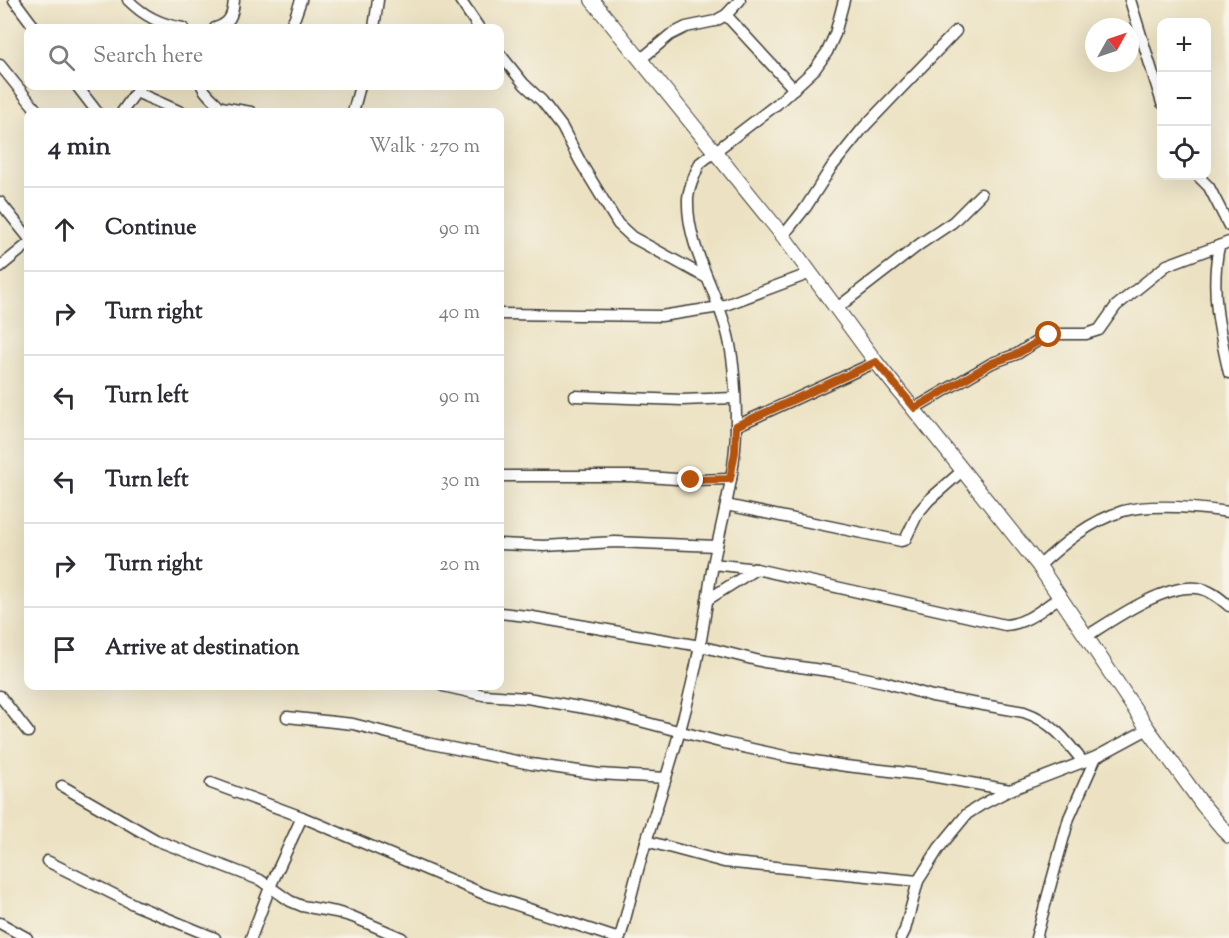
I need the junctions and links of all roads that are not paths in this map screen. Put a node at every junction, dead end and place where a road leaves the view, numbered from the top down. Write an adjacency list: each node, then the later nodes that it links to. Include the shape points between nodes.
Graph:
1 (14, 0): 12 (street)
2 (128, 0): 13 (street)
3 (234, 0): 14 (street, via 233,14)
4 (301, 0): 15 (street)
5 (378, 0): 16 (street)
6 (460, 0): 17 (street)
7 (592, 0): 20 (street)
8 (740, 0): 11 (street)
9 (844, 0): 22 (street, via 827,51)
10 (1130, 0): 28 (street)
11 (726, 15): 20 (street, via 678,30); 22 (street)
12 (32, 24)
13 (162, 24)
14 (224, 24)
15 (291, 24)
16 (375, 24)
17 (476, 24)
18 (956, 31): 41 (street, via 856,136)
19 (504, 59): 46 (street, via 562,127 618,224 632,237)
20 (640, 60): 35 (street)
21 (0, 66): 29 (street)
22 (794, 89): 35 (street)
23 (80, 90): 30 (street)
24 (137, 90): 31 (street)
25 (140, 90): 32 (street)
26 (205, 90): 33 (street)
27 (359, 90): 34 (street)
28 (1157, 91)
29 (35, 108)
30 (94, 108)
31 (125, 108)
32 (174, 108)
33 (220, 108)
34 (354, 108)
35 (714, 151): 41 (street); 46 (street, via 700,163 688,195 689,220)
36 (1202, 180): 39 (street)
37 (981, 194): 48 (street, via 953,222)
38 (0, 202): 40 (street)
39 (1229, 226)
40 (24, 232)
41 (783, 236): 45 (street)
42 (1224, 244): 49 (street, via 1215,268); 56 (street, via 1167,265 1116,306 1099,330 1042,338)
43 (24, 247): 44 (street)
44 (0, 267)
45 (811, 273): 47 (street); 48 (street)
46 (707, 278): 47 (street)
47 (720, 307): 50 (street, via 661,316); 55 (street, via 729,341)
48 (837, 308): 52 (street)
49 (1216, 313): 51 (street); 53 (street)
50 (504, 314)
51 (1229, 317)
52 (876, 362): 56 (street); 57 (street)
53 (1229, 373)
54 (575, 396): 55 (street)
55 (734, 398): 57 (street)
56 (915, 408): 58 (street)
57 (736, 426): 60 (street)
58 (962, 471): 61 (street, via 928,500 901,541); 66 (street)
59 (504, 476): 60 (street)
60 (730, 479): 61 (street)
61 (726, 505): 64 (street)
62 (1229, 512): 66 (street, via 1201,508 1124,511 1096,522)
63 (504, 544): 64 (street, via 615,542)
64 (717, 546): 65 (street)
65 (713, 564): 67 (street); 69 (street)
66 (1039, 566): 68 (street)
67 (756, 569): 68 (street, via 1005,626 1024,621); 69 (street)
68 (1060, 597): 72 (street)
69 (707, 600): 73 (street)
70 (1229, 606): 72 (street, via 1211,592 1198,588 1170,591 1136,606)
71 (504, 613): 73 (street)
72 (1087, 636): 77 (street)
73 (700, 646): 79 (street); 81 (street, via 1024,712 1052,726)
74 (460, 690): 79 (street, via 560,702)
75 (0, 696): 78 (street)
76 (287, 717): 82 (street, via 353,724 531,764)
77 (1148, 729): 80 (street); 87 (street)
78 (28, 732)
79 (679, 732): 82 (street); 85 (street, via 789,757)
80 (1096, 757): 81 (street); 99 (street, via 1070,818)
81 (1083, 762): 85 (street)
82 (666, 778): 88 (street)
83 (211, 783): 86 (street)
84 (62, 786): 91 (street, via 156,840)
85 (1010, 790): 90 (street, via 967,814)
86 (302, 818): 91 (street); 97 (street, via 484,894)
87 (1229, 836)
88 (646, 841): 90 (street, via 724,862); 97 (street)
89 (47, 861): 94 (street, via 135,905)
90 (918, 881): 98 (street)
91 (270, 886): 95 (street); 96 (street, via 290,901 353,917)
92 (0, 923): 93 (street)
93 (27, 938)
94 (215, 938)
95 (251, 938)
96 (402, 938)
97 (618, 938)
98 (901, 938)
99 (1036, 938)

